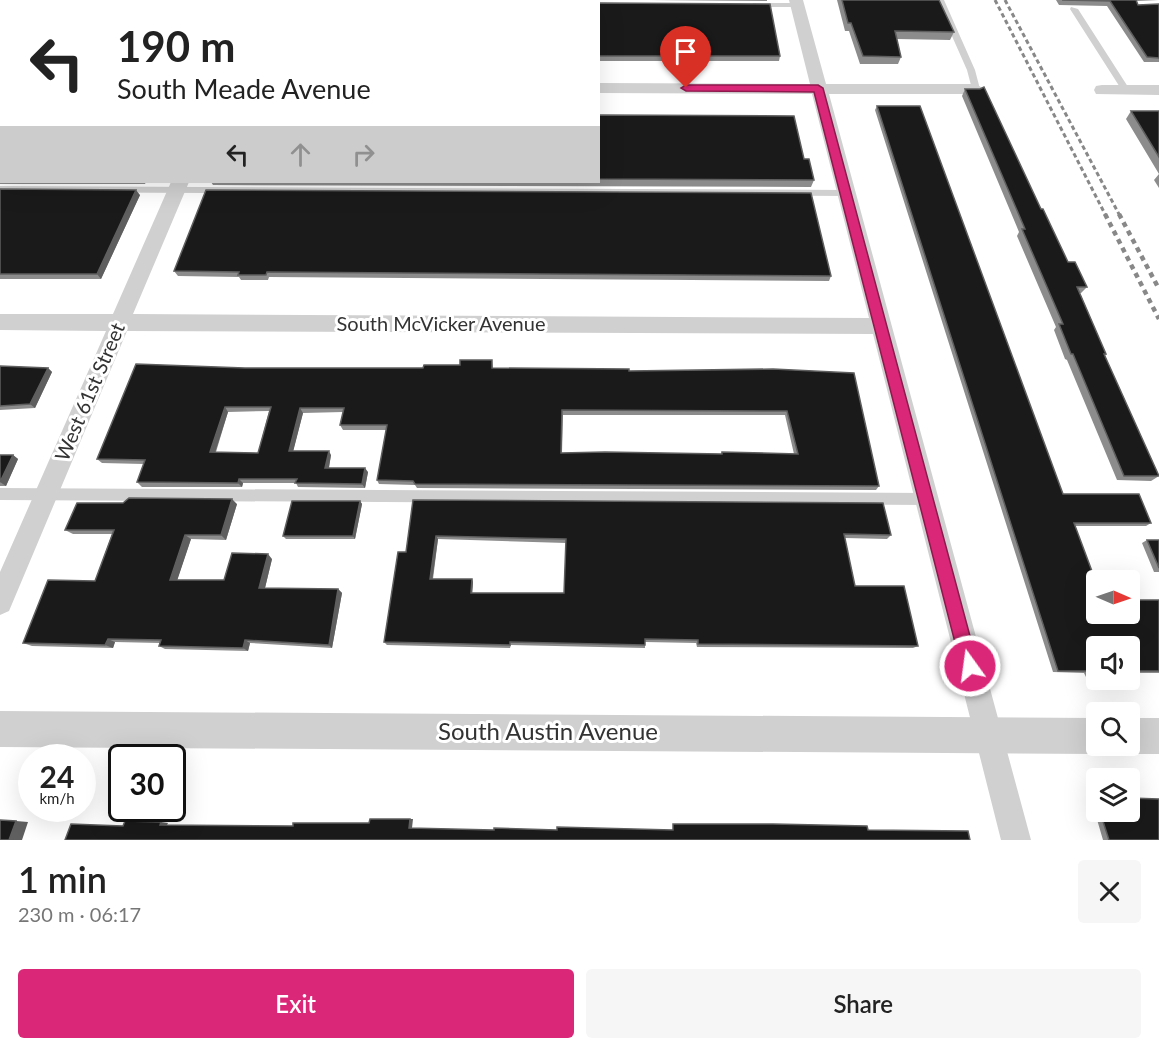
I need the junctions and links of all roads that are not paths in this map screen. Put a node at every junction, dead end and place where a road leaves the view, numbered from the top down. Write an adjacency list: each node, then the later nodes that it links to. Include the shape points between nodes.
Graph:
1 (940, 0): 7 (lane)
2 (797, 2): 3 (lane); 6 (street)
3 (751, 5)
4 (1074, 9): 9 (lane)
5 (600, 88): 6 (street)
6 (818, 88): 7 (street); 13 (street)
7 (976, 89)
8 (1102, 90): 9 (street)
9 (1126, 90): 10 (street)
10 (1159, 90)
11 (178, 186): 12 (lane); 13 (lane); 15 (street, West 61st Street)
12 (0, 189)
13 (846, 192): 16 (street)
14 (0, 322): 15 (street, South McVicker Avenue)
15 (120, 322): 16 (street, South McVicker Avenue); 18 (street, West 61st Street)
16 (882, 326): 19 (street)
17 (0, 494): 18 (lane)
18 (46, 494): 19 (lane); 20 (street, West 61st Street)
19 (927, 499): 22 (street)
20 (0, 602)
21 (0, 729): 22 (street, South Austin Avenue)
22 (988, 735): 23 (street, South Austin Avenue); 26 (street)
23 (1086, 736)
24 (1140, 736): 25 (street)
25 (1159, 736)
26 (1016, 840)

